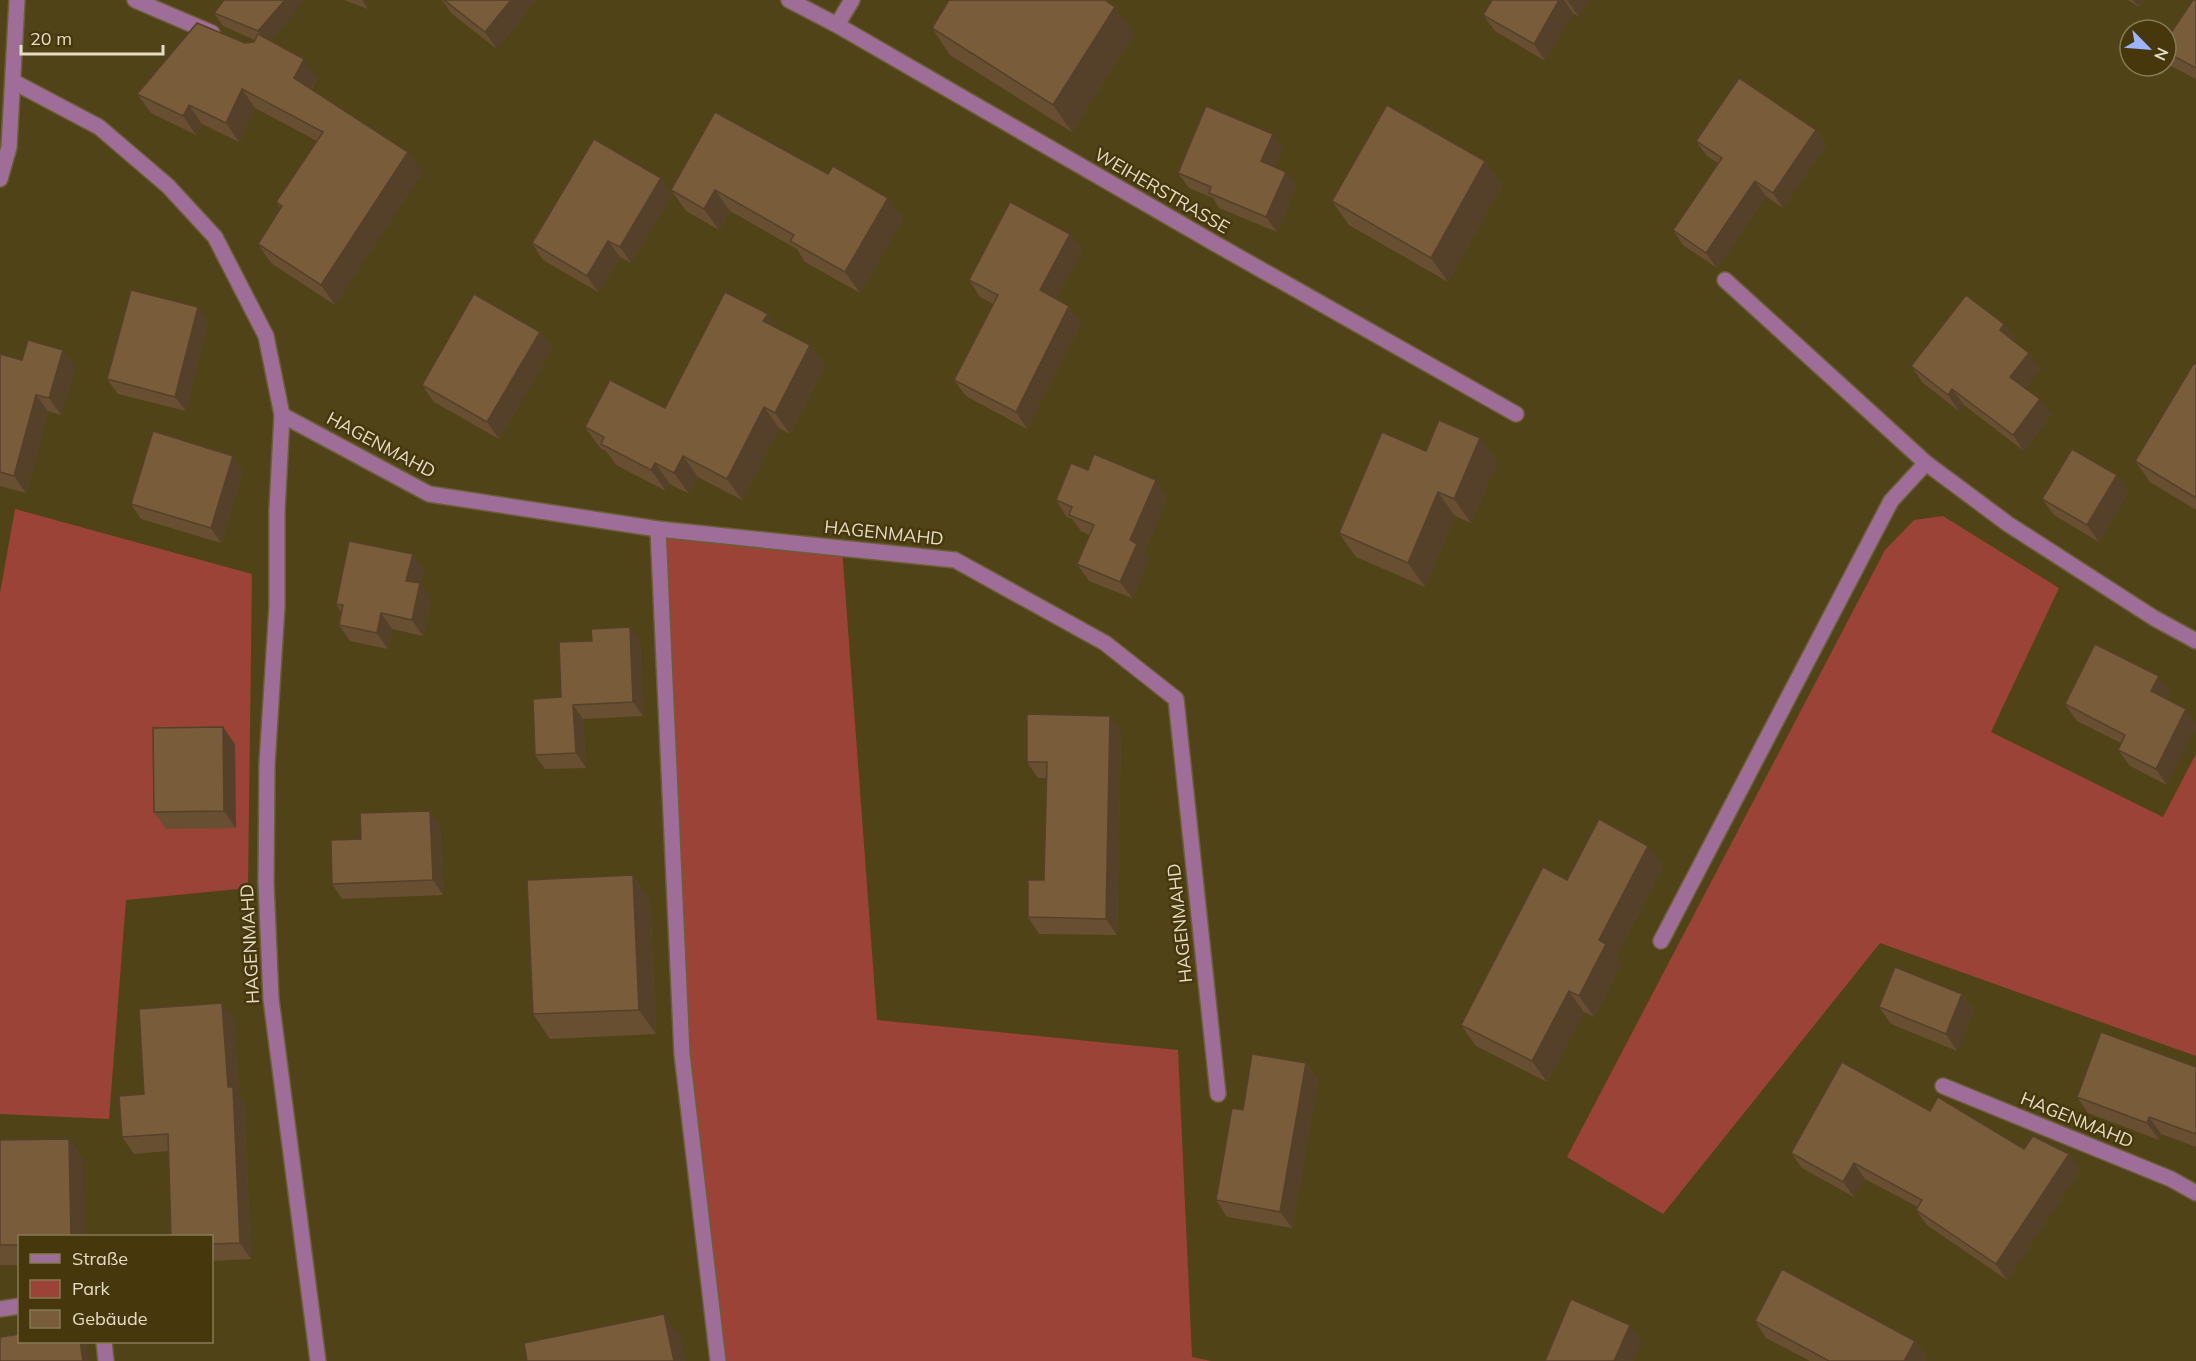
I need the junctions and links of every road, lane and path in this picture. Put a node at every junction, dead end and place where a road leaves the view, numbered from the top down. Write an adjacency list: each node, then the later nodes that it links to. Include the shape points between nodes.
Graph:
1 (17, 0): 7 (street)
2 (135, 0): 6 (street)
3 (789, 0): 5 (street, WEIHERSTRASSE)
4 (852, 0): 5 (street)
5 (837, 25): 10 (street, WEIHERSTRASSE)
6 (230, 40)
7 (14, 82): 8 (street, via 9,147); 11 (street, HAGENMAHD, via 99,127 168,186 215,237 266,336)
8 (0, 179)
9 (1725, 280): 12 (street)
10 (1516, 414)
11 (282, 415): 13 (street, HAGENMAHD, via 429,494); 23 (street, HAGENMAHD, via 277,606 267,764 266,883 271,999)
12 (1926, 463): 14 (street, via 2008,524); 15 (street, via 1891,501)
13 (658, 529): 17 (street, HAGENMAHD, via 955,560 1105,643 1176,699); 24 (street, via 682,1054)
14 (2196, 641)
15 (1661, 941)
16 (1943, 1086): 18 (street, HAGENMAHD)
17 (1218, 1094)
18 (2196, 1192)
19 (18, 1306): 20 (street)
20 (0, 1309)
21 (104, 1343): 22 (street)
22 (106, 1361)
23 (318, 1361)
24 (718, 1361)

